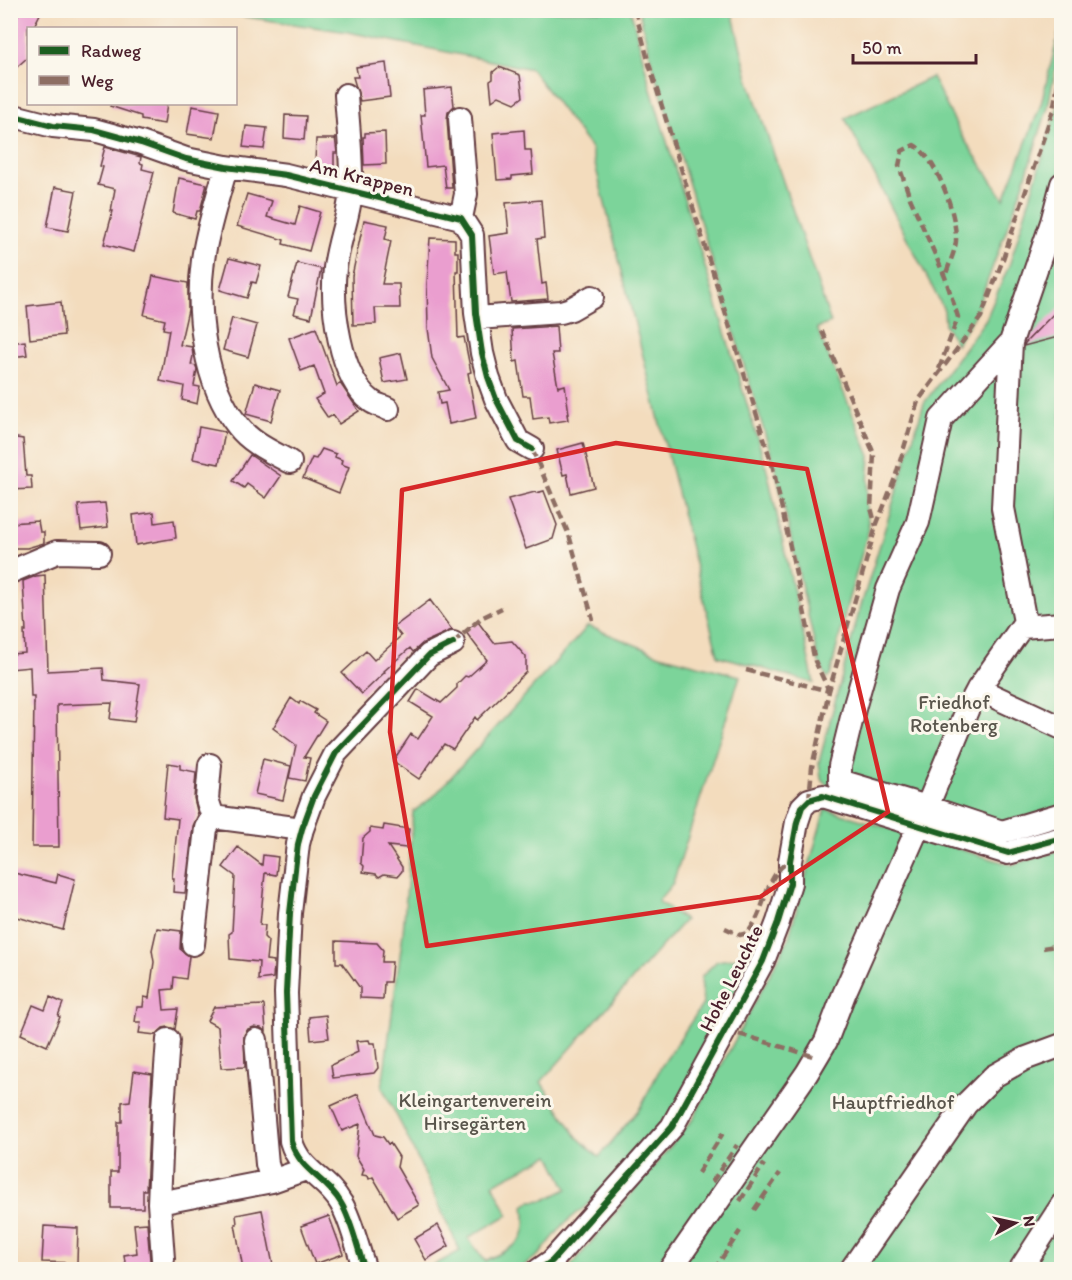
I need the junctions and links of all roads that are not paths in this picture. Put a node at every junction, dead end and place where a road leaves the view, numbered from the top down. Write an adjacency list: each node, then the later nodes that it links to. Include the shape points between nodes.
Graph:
1 (346, 95): 6 (street, Am Krappen)
2 (10, 115): 4 (street, Am Krappen, via 53,126 94,130 186,159)
3 (460, 118): 7 (street, via 466,195)
4 (226, 167): 6 (street, Am Krappen, via 286,175); 13 (street, via 203,258 200,311 208,363 220,396 238,426)
5 (1062, 184): 10 (street)
6 (351, 191): 7 (street, Am Krappen); 11 (street, Am Krappen, via 335,267 337,325 345,357 361,390 372,402)
7 (461, 218): 9 (street, via 472,235)
8 (592, 297): 9 (street, via 561,312)
9 (477, 318): 12 (street, via 482,353 496,399 518,441)
10 (1011, 342): 17 (street, via 1003,508 1025,622); 23 (street, via 941,419 918,522 888,589 840,766 840,782)
11 (388, 408)
12 (532, 449)
13 (290, 462)
14 (99, 553): 15 (street, via 57,552)
15 (10, 572)
16 (1062, 624): 17 (street)
17 (1022, 627): 19 (street)
18 (453, 643): 25 (street, via 429,655 336,753)
19 (978, 689): 20 (street); 23 (street)
20 (1062, 728)
21 (210, 765): 24 (street, via 207,799)
22 (1062, 814): 23 (street, via 1002,832)
23 (922, 816): 26 (street, Hohe Leuchte, via 1008,853); 37 (street, Hohe Leuchte, via 823,796 802,807 790,861 790,883 778,922 762,961 672,1127 552,1261); 38 (street, via 826,1041)
24 (213, 817): 25 (street); 27 (street, via 206,828)
25 (302, 829): 31 (street, via 290,913 286,993 291,1141)
26 (1062, 838)
27 (193, 944)
28 (168, 1040): 33 (street)
29 (256, 1040): 32 (street, via 267,1164)
30 (1062, 1045): 39 (street, via 1024,1059 994,1076 966,1104)
31 (306, 1169): 32 (street); 36 (street, via 342,1204)
32 (272, 1181): 33 (street)
33 (159, 1203): 35 (street)
34 (1062, 1205): 40 (street)
35 (163, 1259)
36 (365, 1269)
37 (538, 1269)
38 (670, 1269)
39 (851, 1269)
40 (1020, 1269)

